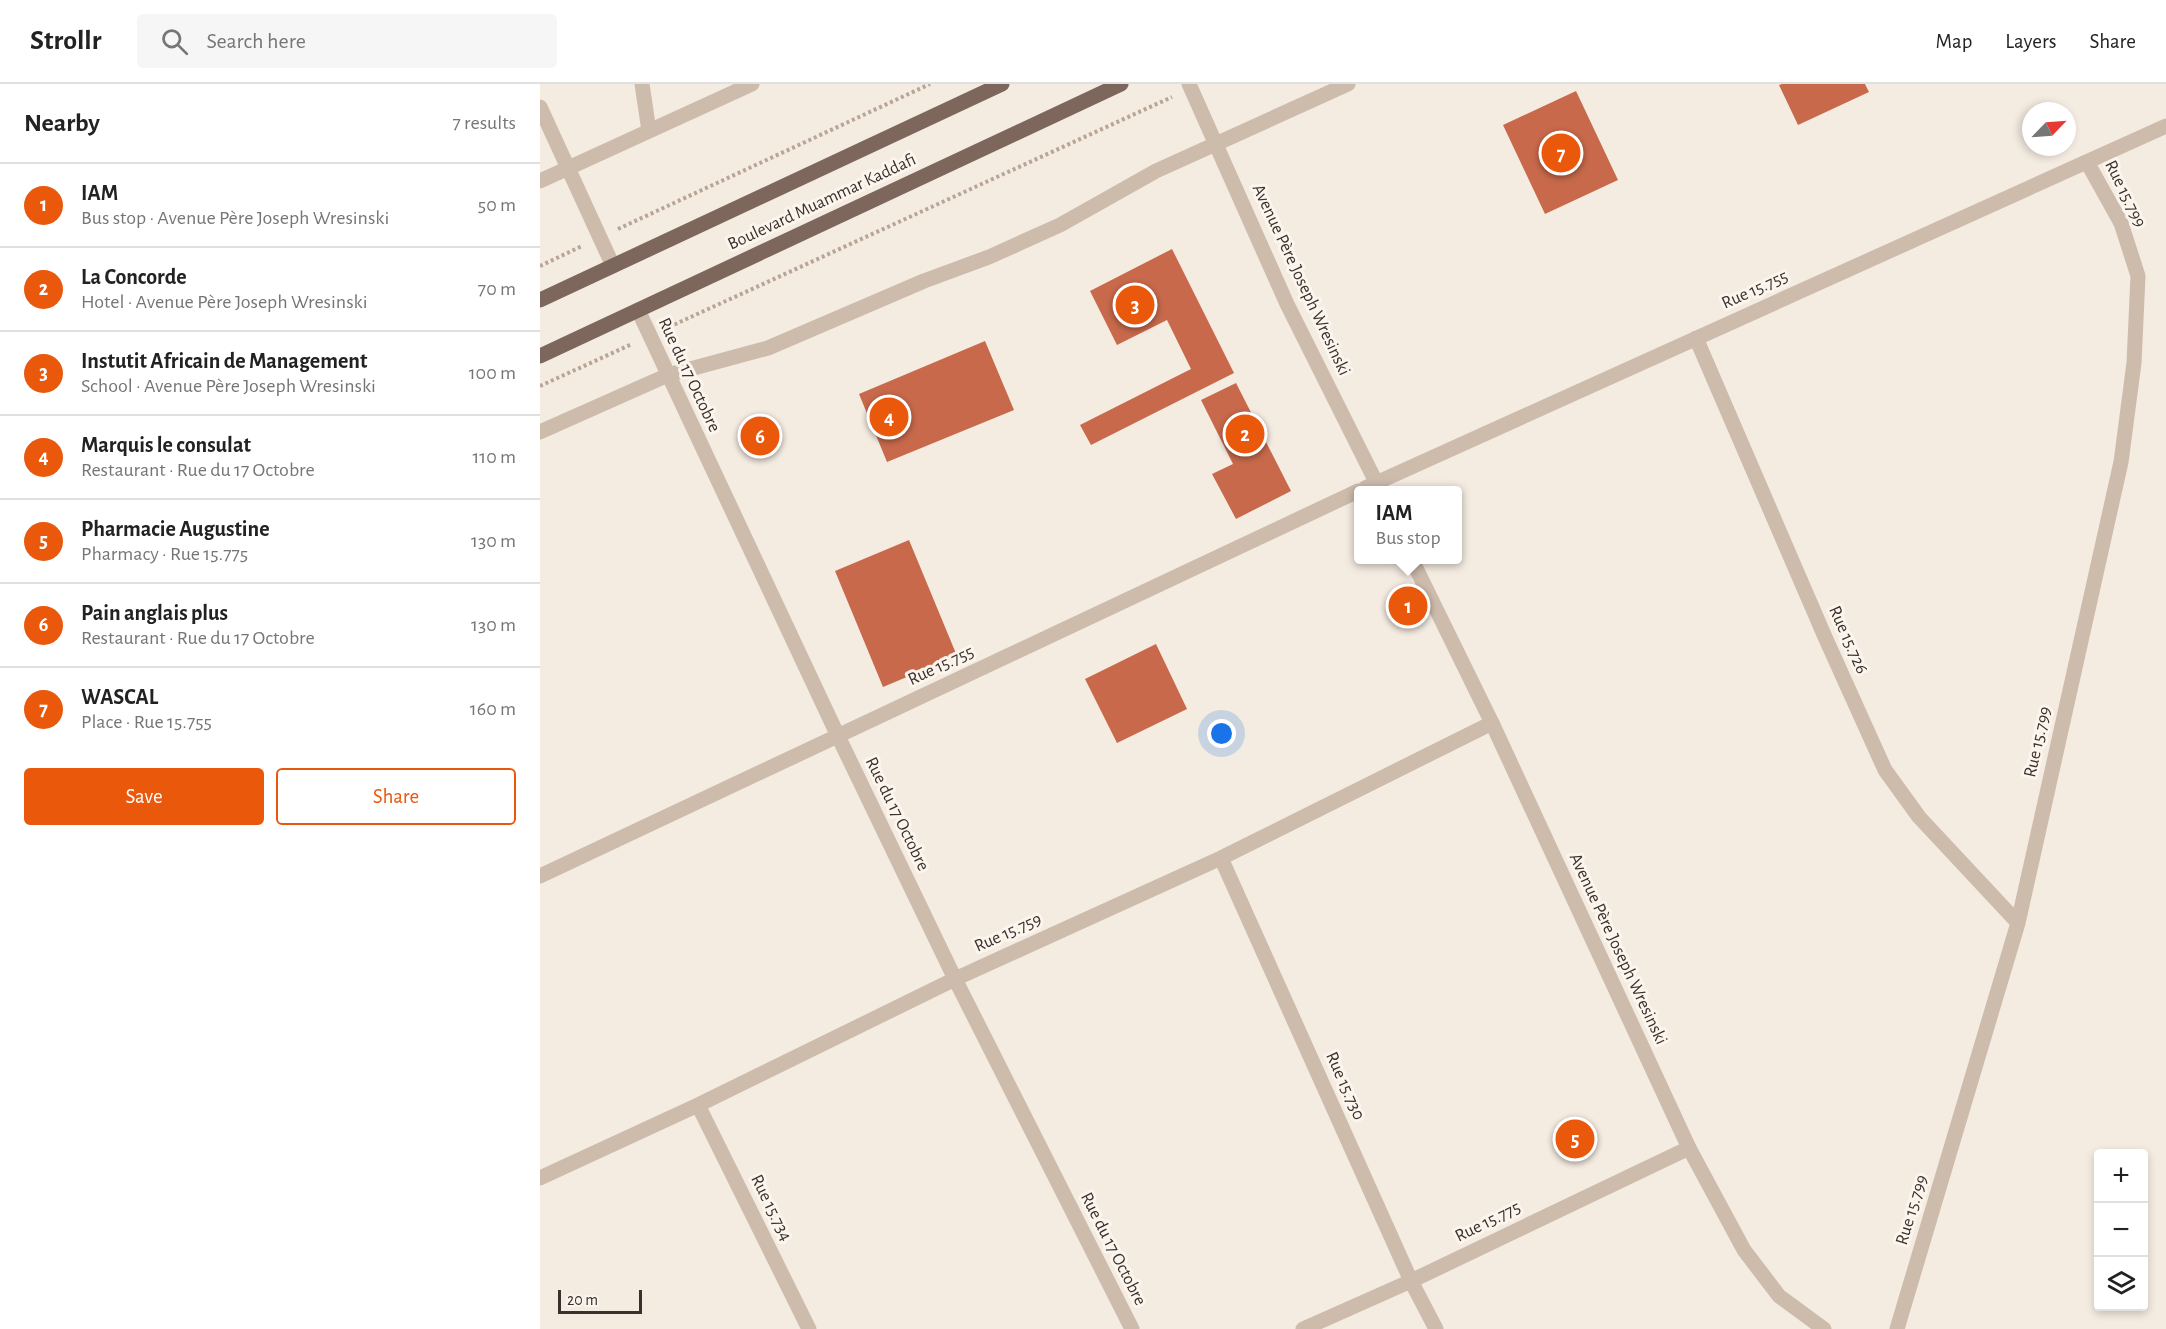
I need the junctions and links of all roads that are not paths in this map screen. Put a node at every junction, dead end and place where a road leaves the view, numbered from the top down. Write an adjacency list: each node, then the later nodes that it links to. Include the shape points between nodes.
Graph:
1 (642, 84): 9 (street)
2 (752, 84): 9 (street)
3 (1002, 84): 14 (main road, Boulevard Muammar Kaddafi)
4 (1121, 84): 16 (main road, Boulevard Muammar Kaddafi)
5 (1348, 84): 10 (street)
6 (1190, 86): 10 (street, Avenue Père Joseph Wresinski)
7 (540, 107): 12 (street)
8 (2166, 126): 11 (street, Rue 15.755)
9 (649, 131): 12 (street)
10 (1217, 144): 19 (street, via 989,257 768,348); 21 (street, Avenue Père Joseph Wresinski, via 1287,304)
11 (2087, 162): 17 (street, Rue 15.755); 29 (street, Rue 15.799, via 2121,224 2138,276 2134,363 2121,462)
12 (568, 168): 13 (street); 14 (street)
13 (540, 181)
14 (614, 266): 15 (main road, Boulevard Muammar Kaddafi)
15 (540, 300)
16 (638, 310): 18 (main road, Boulevard Muammar Kaddafi); 19 (street, Rue du 17 Octobre)
17 (1696, 338): 22 (street, Rue 15.755); 29 (street, Rue 15.726, via 1885,770 1919,818)
18 (540, 356)
19 (668, 375): 20 (street); 26 (street, Rue du 17 Octobre)
20 (540, 432)
21 (1378, 486)
22 (1380, 486)
23 (1354, 493): 26 (street, Rue 15.755)
24 (1414, 564): 25 (street, Avenue Père Joseph Wresinski)
25 (1492, 723): 27 (street, Rue 15.759); 32 (street, Avenue Père Joseph Wresinski)
26 (838, 736): 28 (street, Rue 15.755); 30 (street, Rue du 17 Octobre)
27 (1221, 858): 30 (street, Rue 15.759); 34 (street, Rue 15.730)
28 (540, 876)
29 (2018, 923): 40 (street, Rue 15.799)
30 (955, 979): 31 (street, Rue 15.759); 36 (street, Rue du 17 Octobre)
31 (698, 1105): 33 (street, Rue 15.759); 35 (street, Rue 15.734)
32 (1689, 1148): 34 (street, Rue 15.775); 39 (street, Avenue Père Joseph Wresinski, via 1744,1250 1779,1296)
33 (540, 1178)
34 (1411, 1281): 37 (street, Rue 15.775); 38 (street, Rue 15.730)
35 (809, 1329)
36 (1132, 1329)
37 (1303, 1329)
38 (1436, 1329)
39 (1824, 1329)
40 (1897, 1329)

